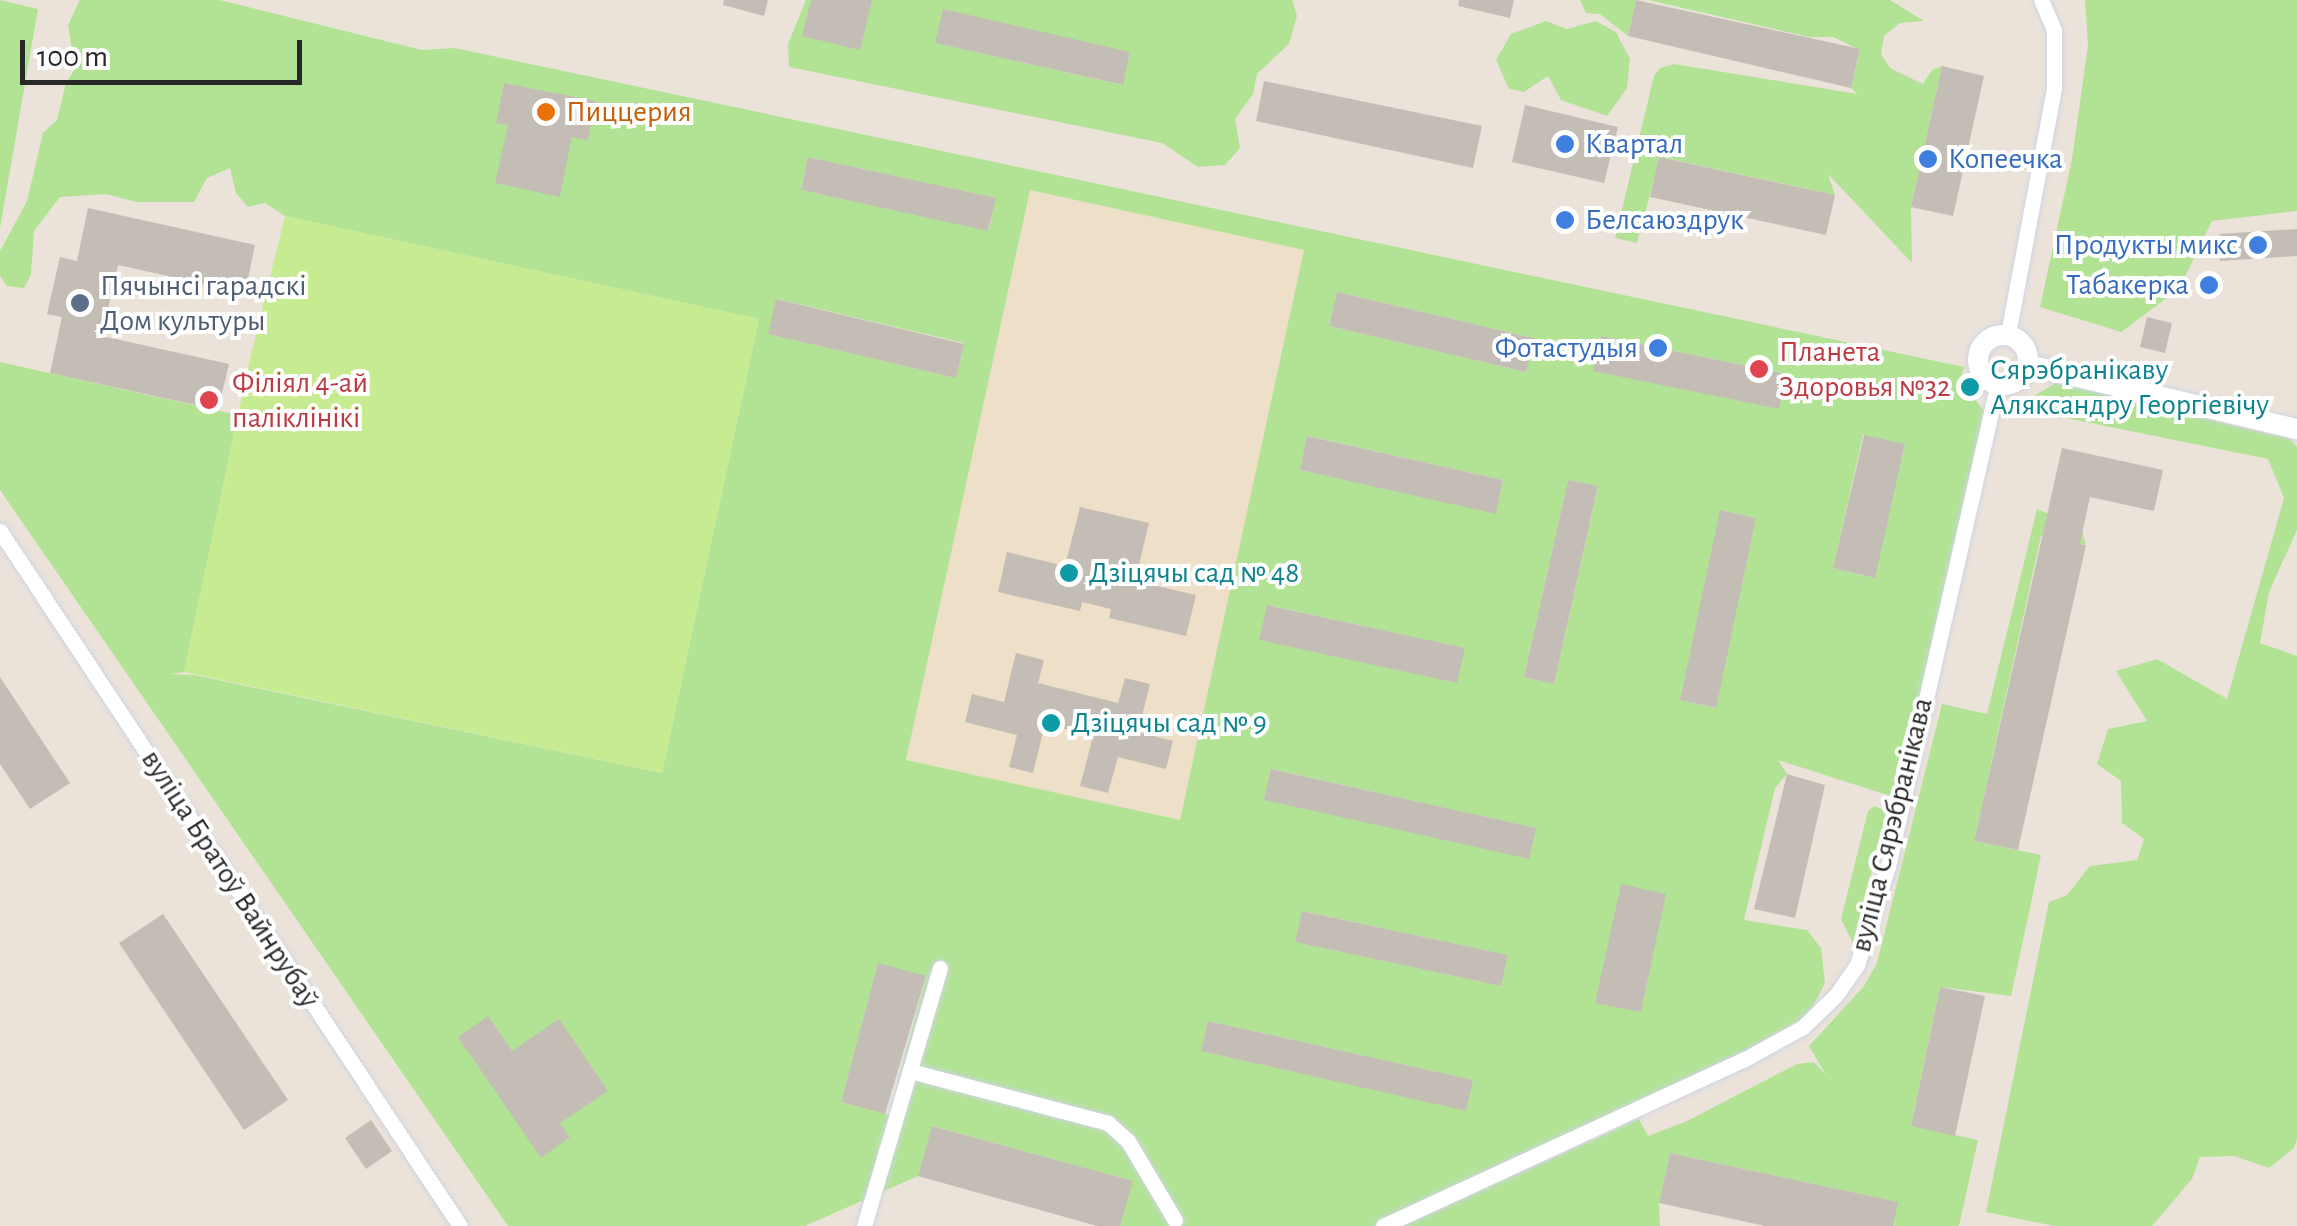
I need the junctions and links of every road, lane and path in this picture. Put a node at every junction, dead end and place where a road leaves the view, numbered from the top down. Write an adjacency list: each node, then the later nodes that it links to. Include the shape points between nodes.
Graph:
1 (2041, 0): 2 (street, via 2054,30 2054,88)
2 (2008, 334): 3 (street, via 2022,342); 4 (street, via 1992,336 1978,355 1980,370)
3 (2028, 365): 4 (street, via 2013,383); 5 (street)
4 (1997, 384): 12 (street, вуліца Сярэбранікава, via 1888,866 1864,947 1836,995 1804,1027 1743,1060)
5 (2297, 430)
6 (0, 532): 10 (street, вуліца Братоў Вайнрубаў)
7 (940, 968): 8 (street)
8 (910, 1071): 9 (street, via 1108,1122 1128,1142); 11 (street)
9 (1173, 1224)
10 (460, 1226)
11 (864, 1226)
12 (1382, 1226)

